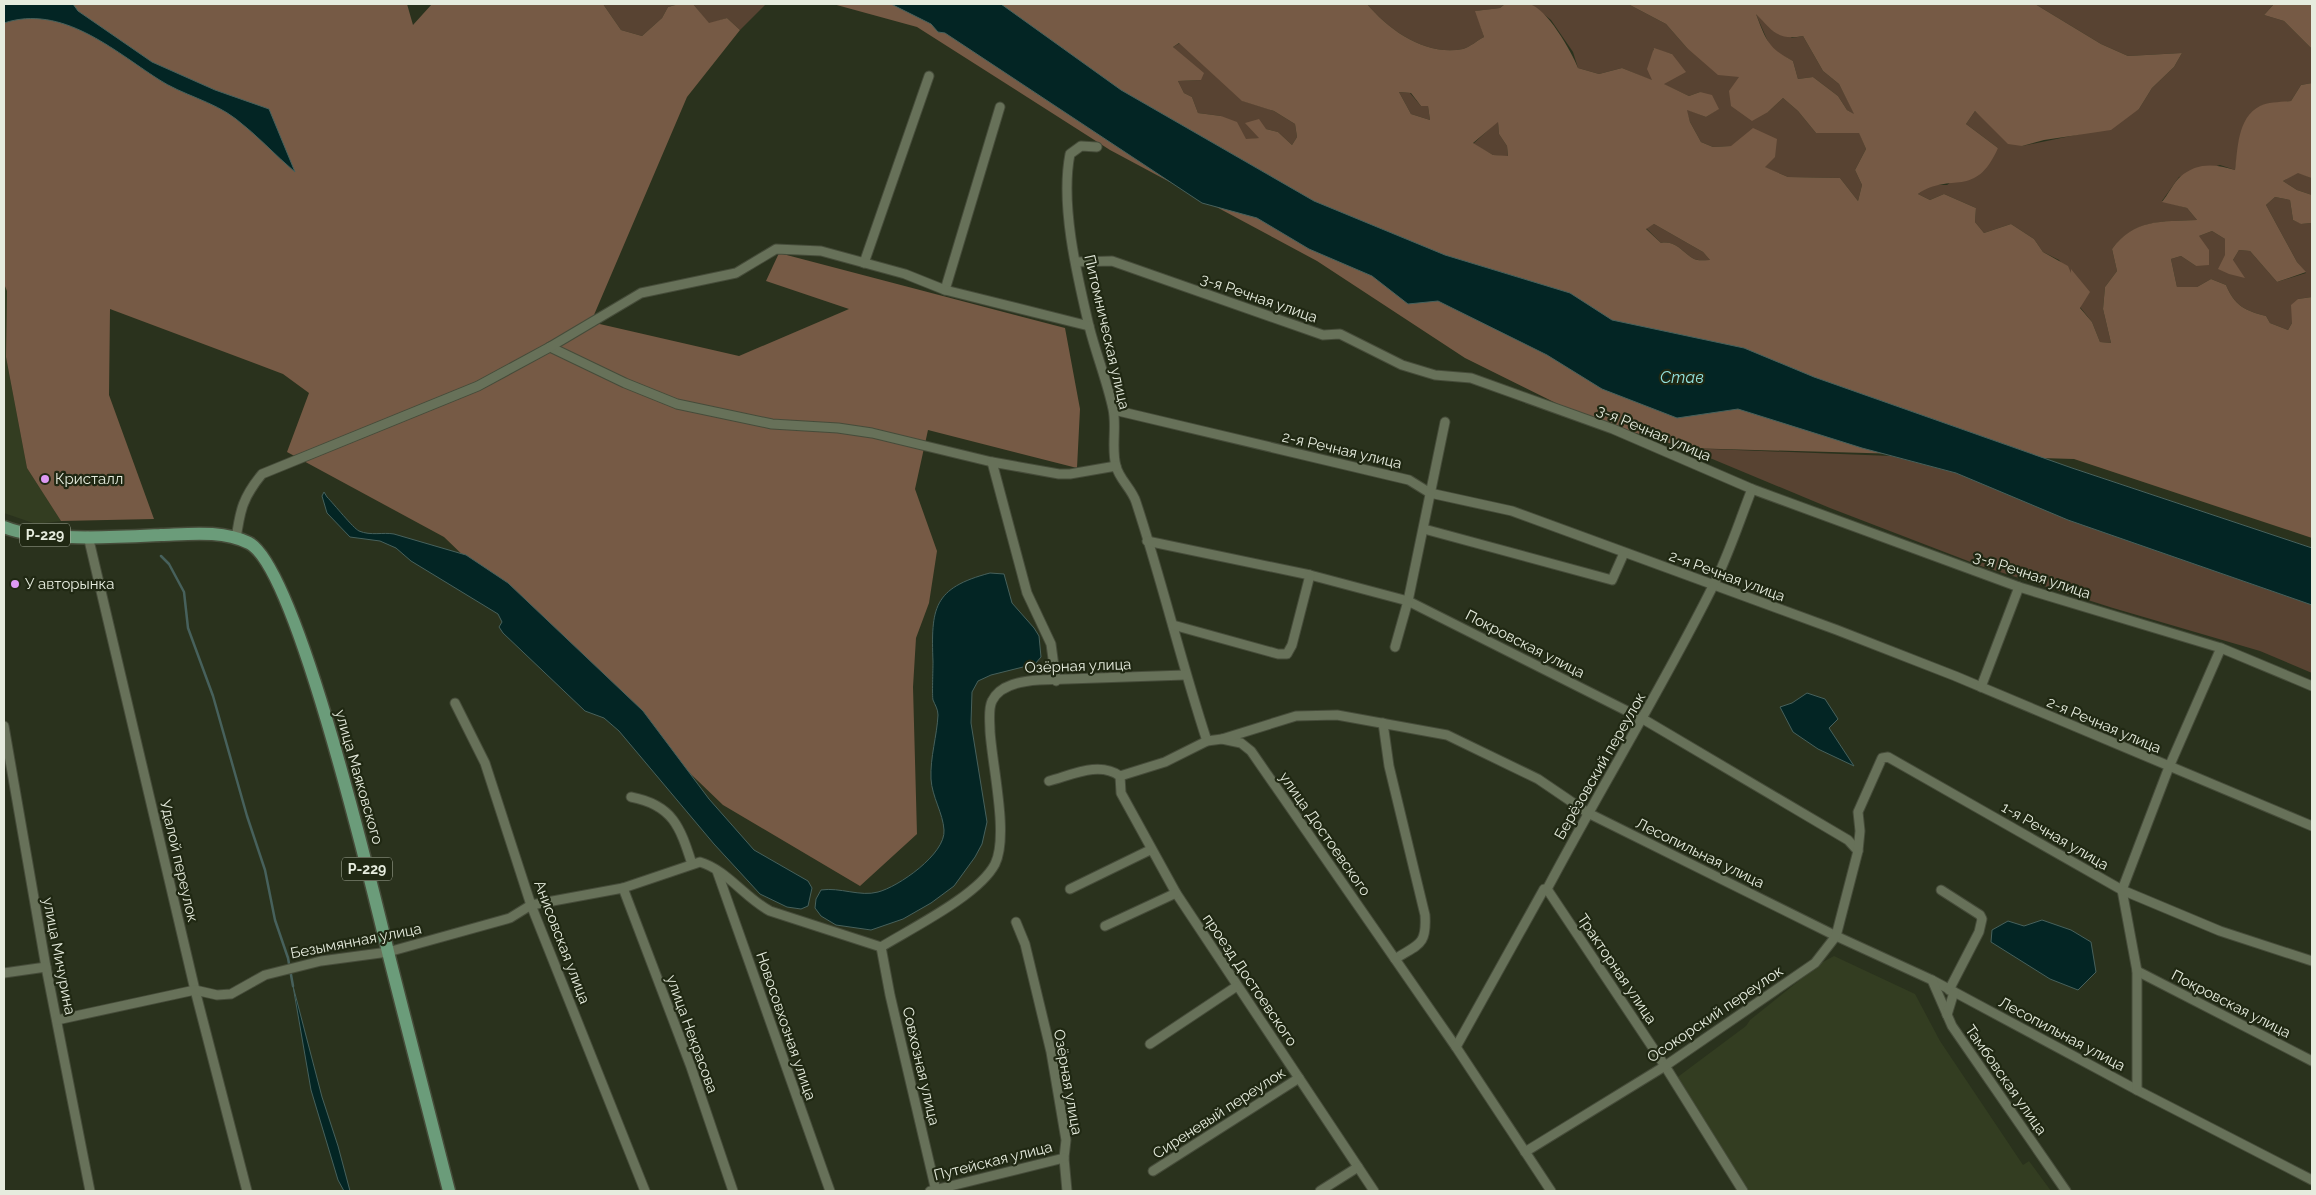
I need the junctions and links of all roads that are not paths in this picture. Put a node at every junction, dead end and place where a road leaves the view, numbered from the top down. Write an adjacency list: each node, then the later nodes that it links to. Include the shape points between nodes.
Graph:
1 (929, 76): 5 (street)
2 (1000, 107): 6 (street)
3 (1097, 147): 4 (street, Питомническая улица, via 1081,146 1070,154 1066,198)
4 (1076, 262): 7 (street, Питомническая улица); 13 (street, 3-я Речная улица, via 1112,261 1323,335 1340,334 1402,365 1435,375 1471,378 1613,429)
5 (864, 263): 6 (street); 8 (street, via 821,251 776,249 736,274 641,293)
6 (946, 290): 7 (street)
7 (1089, 326): 9 (street, Питомническая улица)
8 (550, 347): 11 (street, via 677,404 772,424 872,433); 18 (street, via 478,386 262,474 241,505)
9 (1114, 410): 12 (street, Питомническая улица); 14 (street, 2-я Речная улица, via 1409,480)
10 (1445, 422): 14 (street)
11 (992, 462): 12 (street, via 1059,474); 29 (street, via 1027,593 1051,644)
12 (1116, 466): 19 (street, Питомническая улица, via 1136,499)
13 (1752, 489): 22 (street, Берёзовский переулок); 23 (street, 3-я Речная улица)
14 (1430, 493): 16 (street); 20 (street, 2-я Речная улица, via 1512,511)
15 (4, 527): 17 (main road, Р-229, via 30,534)
16 (1424, 529): 20 (street, via 1612,580); 24 (street)
17 (88, 536): 18 (main road, Р-229, via 196,534); 67 (street, Удалой переулок)
18 (236, 539): 59 (main road, улица Маяковского / Р-229, via 251,544 261,554 296,630 338,756)
19 (1147, 541): 21 (street, Покровская улица); 25 (street, Питомническая улица)
20 (1624, 553): 22 (street, 2-я Речная улица)
21 (1310, 575): 24 (street, Покровская улица); 25 (street, via 1287,654)
22 (1713, 586): 31 (street, 2-я Речная улица, via 1837,630); 33 (street, Берёзовский переулок)
23 (2019, 587): 27 (street, 3-я Речная улица); 31 (street)
24 (1408, 602): 26 (street); 33 (street, Покровская улица)
25 (1173, 624): 28 (street, Питомническая улица)
26 (1395, 648)
27 (2221, 648): 30 (street, 3-я Речная улица); 38 (street)
28 (1185, 675): 29 (street, Озёрная улица); 37 (street, Питомническая улица)
29 (1056, 681): 58 (street, Озёрная улица, via 1018,682 1000,691 992,701 991,741 1000,830 995,863 986,877 970,892)
30 (2312, 686)
31 (1981, 687): 38 (street, 2-я Речная улица)
32 (455, 703): 54 (street, Анисовская улица, via 485,763)
33 (1644, 719): 42 (street, Берёзовский переулок); 45 (street, Покровская улица, via 1848,840)
34 (1383, 723): 36 (street, Лесопильная улица, via 1337,715 1296,716); 42 (street, Лесопильная улица, via 1447,735 1538,779); 60 (street, via 1389,766 1426,915 1423,941)
35 (4, 726): 62 (street, улица Мичурина)
36 (1222, 738): 37 (street, Лесопильная улица); 60 (street, улица Достоевского, via 1241,743 1251,751)
37 (1207, 741): 39 (street, Лесопильная улица, via 1165,762)
38 (2169, 767): 43 (street, 2-я Речная улица); 52 (street)
39 (1120, 776): 40 (street, via 1100,767); 44 (street, проезд Достоевского, via 1120,793)
40 (1049, 781)
41 (631, 797): 46 (street, via 648,800 674,818)
42 (1588, 813): 49 (street, Берёзовский переулок); 57 (street, Лесопильная улица)
43 (2312, 826)
44 (1150, 850): 50 (street); 53 (street, проезд Достоевского)
45 (1858, 851): 52 (street, 1-я Речная улица, via 1858,812 1882,758 1888,757); 57 (street, Осокорский переулок)
46 (692, 864): 47 (street, via 700,862); 48 (street, Безымянная улица)
47 (717, 870): 58 (street, via 754,902 770,911); 87 (street, Новосовхозная улица)
48 (623, 888): 54 (street, Безымянная улица); 86 (street, улица Некрасова, via 691,1067)
49 (1547, 888): 72 (street, Берёзовский переулок); 74 (street, Тракторная улица)
50 (1070, 889)
51 (1941, 890): 68 (street, via 1982,919)
52 (2122, 890): 61 (street, 1-я Речная улица, via 2220,931); 63 (street)
53 (1176, 892): 56 (street); 66 (street, проезд Достоевского)
54 (531, 905): 59 (street, Безымянная улица, via 510,918); 85 (street, Анисовская улица)
55 (1016, 922): 78 (street, Озёрная улица, via 1025,944 1051,1052 1066,1140)
56 (1105, 926)
57 (1836, 936): 65 (street, Лесопильная улица); 74 (street, Осокорский переулок, via 1815,963)
58 (882, 947): 88 (street, Совхозная улица)
59 (388, 952): 67 (street, Безымянная улица, via 321,961 265,975 231,994 217,995); 84 (main road, улица Маяковского / Р-229)
60 (1395, 959): 72 (street, улица Достоевского)
61 (2312, 961)
62 (46, 967): 64 (street); 70 (street, улица Мичурина)
63 (2137, 971): 73 (street, Покровская улица); 76 (street)
64 (4, 973)
65 (1932, 980): 68 (street, Лесопильная улица); 69 (street, Тамбовская улица)
66 (1238, 986): 71 (street); 75 (street, проезд Достоевского)
67 (195, 990): 70 (street, Безымянная улица); 83 (street, Удалой переулок)
68 (1952, 991): 69 (street); 76 (street, Лесопильная улица)
69 (1947, 1015): 94 (street, Тамбовская улица)
70 (57, 1020): 82 (street, улица Мичурина)
71 (1150, 1044)
72 (1456, 1047): 77 (street, улица Достоевского)
73 (2312, 1061)
74 (1664, 1066): 77 (street, Осокорский переулок); 93 (street, Тракторная улица)
75 (1299, 1078): 79 (street, проезд Достоевского); 80 (street, Сиреневый переулок)
76 (2137, 1090): 81 (street, Лесопильная улица)
77 (1525, 1152): 92 (street, улица Достоевского)
78 (1064, 1158): 88 (street, Путейская улица); 89 (street, Озёрная улица)
79 (1358, 1167): 90 (street); 91 (street, проезд Достоевского)
80 (1154, 1171)
81 (2312, 1180)
82 (90, 1191)
83 (247, 1191)
84 (449, 1191)
85 (645, 1191)
86 (733, 1191)
87 (830, 1191)
88 (934, 1191)
89 (1067, 1191)
90 (1320, 1191)
91 (1374, 1191)
92 (1551, 1191)
93 (1743, 1191)
94 (2066, 1191)

